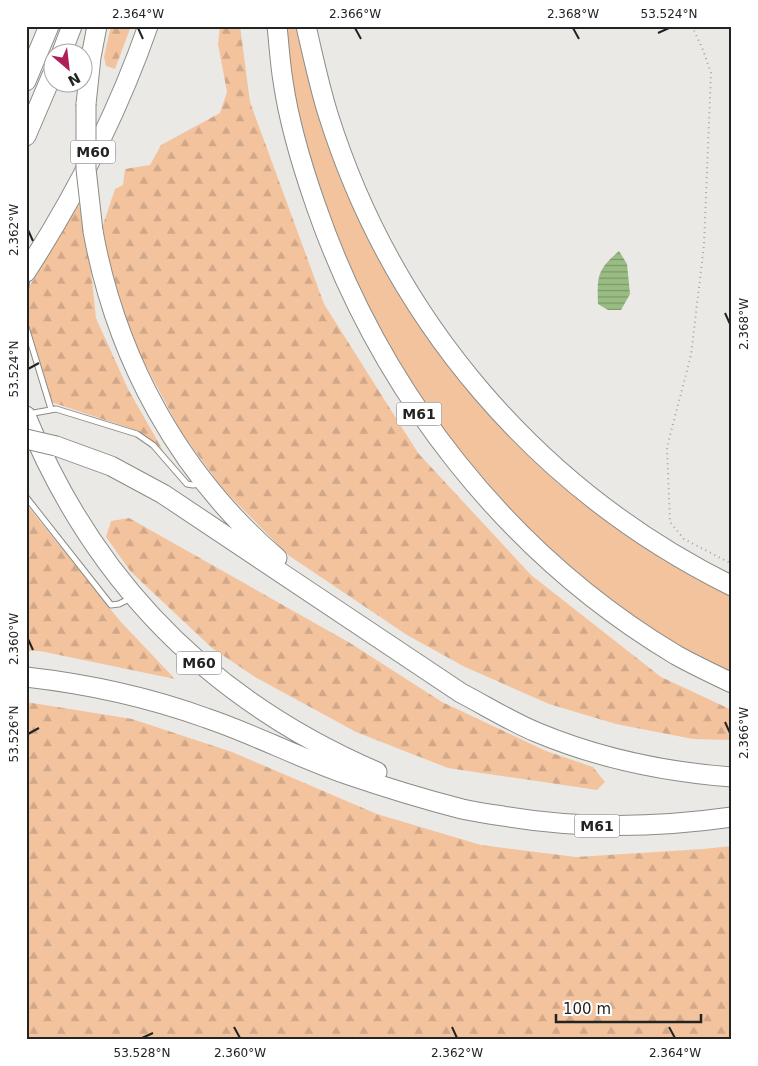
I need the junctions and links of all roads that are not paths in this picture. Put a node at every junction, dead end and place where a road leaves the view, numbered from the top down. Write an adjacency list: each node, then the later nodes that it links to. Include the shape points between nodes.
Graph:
1 (49, 26): 8 (highway)
2 (72, 26): 7 (highway)
3 (97, 26): 16 (highway, M60, bridge, via 86,104 86,169 93,231 108,299 136,373 181,452)
4 (148, 26): 11 (highway, M60, via 84,172)
5 (278, 26): 22 (highway, M61, via 283,81 293,130 326,237 364,321 414,406 473,483 557,567 599,602 676,655)
6 (306, 26): 18 (highway, via 328,114 358,194 415,303 442,343 496,409 574,483 650,540)
7 (66, 42)
8 (26, 81)
9 (45, 92): 10 (highway)
10 (26, 136)
11 (27, 277)
12 (26, 327): 13 (lane)
13 (51, 409): 14 (lane); 16 (lane, via 137,434 153,445 187,484)
14 (26, 415): 19 (highway, M60, via 59,487 94,544)
15 (26, 439): 20 (highway, bridge, via 111,466 164,494)
16 (204, 483): 20 (highway, M60, via 255,540)
17 (26, 497): 19 (lane, via 111,604)
18 (732, 586)
19 (134, 597): 24 (highway, M60, via 196,660 270,717 351,761)
20 (335, 608): 23 (highway, via 461,693 535,731 629,762)
21 (26, 677): 24 (highway, via 104,689 164,704 345,774)
22 (732, 684)
23 (732, 777)
24 (463, 809): 25 (highway, M61, via 556,824 595,826 668,825)
25 (732, 817)

